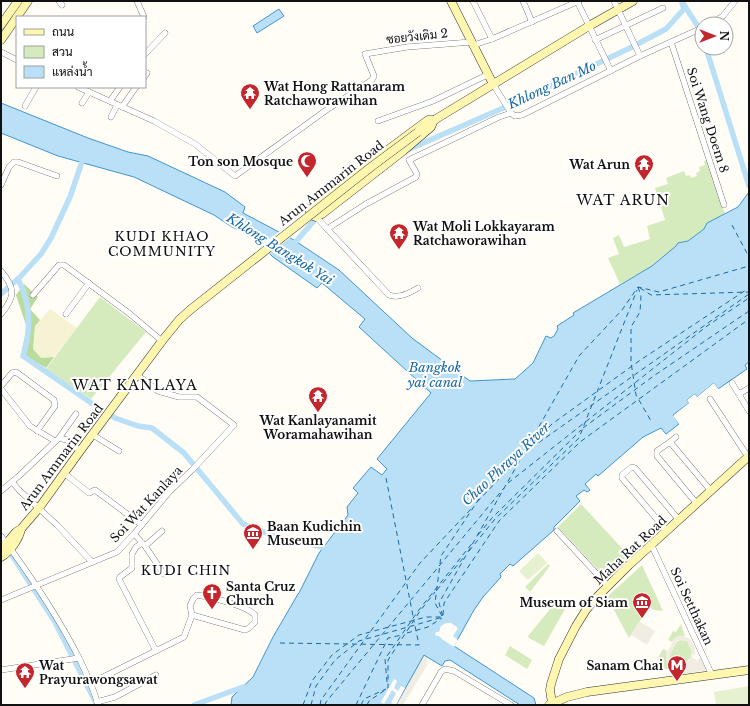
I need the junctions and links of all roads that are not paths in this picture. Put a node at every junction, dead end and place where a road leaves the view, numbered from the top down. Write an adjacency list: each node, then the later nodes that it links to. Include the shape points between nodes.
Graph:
1 (18, 1): 18 (main road)
2 (28, 1): 13 (main road)
3 (137, 1): 14 (street)
4 (451, 1): 27 (main road)
5 (473, 1): 23 (street)
6 (523, 1): 17 (street)
7 (577, 1): 17 (street, ซอยวังเดิม 2); 19 (street)
8 (614, 1): 12 (street)
9 (633, 1): 12 (main road, Arun Ammarin Road)
10 (735, 1): 15 (street)
11 (663, 8): 20 (street)
12 (619, 10): 19 (main road, Arun Ammarin Road); 20 (street)
13 (18, 16)
14 (144, 16)
15 (723, 16)
16 (16, 18): 24 (main road)
17 (532, 22): 23 (street, ซอยวังเดิม 2)
18 (1, 25)
19 (588, 26): 25 (street); 34 (main road, Arun Ammarin Road)
20 (627, 26): 25 (street); 30 (street)
21 (694, 31): 26 (street)
22 (165, 33): 29 (street)
23 (492, 39): 27 (street, ซอยวังเดิม 2)
24 (1, 40)
25 (596, 40): 32 (street)
26 (671, 42): 30 (street); 51 (street, Soi Wang Doem 8)
27 (473, 44): 33 (main road); 44 (street, ซอยวังเดิม 2, via 407,47 365,54 374,76 372,80 236,176 195,144)
28 (1, 52): 31 (street)
29 (146, 53)
30 (640, 56): 32 (street)
31 (16, 60)
32 (611, 71): 45 (street, via 522,115 515,116)
33 (487, 75): 34 (main road); 48 (street, via 433,101)
34 (493, 84): 45 (street); 47 (main road, Arun Ammarin Road)
35 (35, 88): 43 (street)
36 (80, 88): 40 (street)
37 (96, 88): 40 (street)
38 (119, 88): 41 (street)
39 (135, 88): 44 (street)
40 (91, 93): 41 (street); 42 (street)
41 (110, 101): 44 (street)
42 (82, 103)
43 (25, 106)
44 (120, 106): 46 (street)
45 (509, 111): 53 (street, via 409,160 416,177)
46 (111, 117)
47 (434, 120): 52 (main road, via 432,127 403,151); 52 (main road, via 428,120 412,131 311,207 311,215); 60 (main road, Arun Ammarin Road, bridge, via 365,171 190,310)
48 (378, 121)
49 (56, 176): 50 (street, via 14,162 9,166)
50 (1, 185)
51 (724, 205)
52 (316, 217): 53 (street)
53 (327, 229): 56 (street, via 389,295 406,295)
54 (1, 271): 58 (street, via 9,281 12,298)
55 (89, 283): 57 (street, via 61,264); 59 (street); 60 (street)
56 (418, 288)
57 (33, 295)
58 (1, 314)
59 (66, 314)
60 (162, 341): 61 (main road, Arun Ammarin Road)
61 (137, 375): 71 (main road, Arun Ammarin Road); 85 (street, Soi Wat Kanlaya, via 158,391 179,397 197,397 234,425 170,491)
62 (732, 383): 66 (street)
63 (1, 386): 70 (street, via 16,372 54,400 55,406)
64 (749, 388): 66 (street)
65 (1, 389): 70 (street, via 30,426)
66 (739, 394): 68 (street)
67 (711, 400): 77 (street)
68 (749, 411)
69 (76, 414): 73 (street)
70 (37, 431): 73 (street)
71 (92, 435): 75 (street); 76 (main road, Arun Ammarin Road)
72 (676, 437): 74 (street)
73 (57, 439): 76 (street, via 66,440); 79 (street)
74 (670, 442): 81 (street); 82 (street, via 657,451 657,456)
75 (119, 451)
76 (80, 452): 78 (main road, Arun Ammarin Road)
77 (748, 457): 81 (main road, Maha Rat Road)
78 (64, 473): 83 (main road, Arun Ammarin Road); 85 (street, via 89,493 95,490)
79 (12, 482): 80 (street); 83 (street)
80 (1, 491)
81 (711, 491): 82 (main road, Maha Rat Road)
82 (697, 504): 84 (main road, Maha Rat Road)
83 (39, 508): 93 (main road, Arun Ammarin Road); 94 (street)
84 (679, 520): 86 (main road, Maha Rat Road); 86 (street, via 634,468 622,475)
85 (142, 525): 89 (street, Soi Wat Kanlaya)
86 (668, 530): 92 (main road, Maha Rat Road)
87 (162, 531): 91 (street)
88 (557, 531): 97 (street)
89 (134, 534): 91 (street); 94 (street, Soi Wat Kanlaya, via 114,554)
90 (1, 536): 93 (street)
91 (143, 544): 95 (street); 100 (street, via 136,547 132,554 132,568 120,576 120,579)
92 (652, 546): 97 (main road, Maha Rat Road); 105 (street, Soi Setthakan)
93 (6, 549): 96 (street)
94 (92, 562): 96 (street, Soi Wat Kanlaya)
95 (164, 574)
96 (37, 585): 98 (street, Soi Wat Kanlaya); 101 (street)
97 (608, 586): 108 (main road, Maha Rat Road, via 586,610 559,659 550,690)
98 (1, 600)
99 (192, 615): 99 (street, via 190,606 195,596 199,595 252,611 255,622 245,630); 100 (street, via 184,637)
100 (156, 651): 106 (street)
101 (78, 658): 102 (street); 106 (street)
102 (1, 670)
103 (749, 670): 105 (main road)
104 (156, 675): 107 (street)
105 (712, 675): 108 (main road, via 587,692)
106 (91, 683): 107 (street)
107 (98, 703)
108 (552, 704)
109 (422, 705): 110 (street, via 440,672 445,669 454,671)
110 (511, 705)

